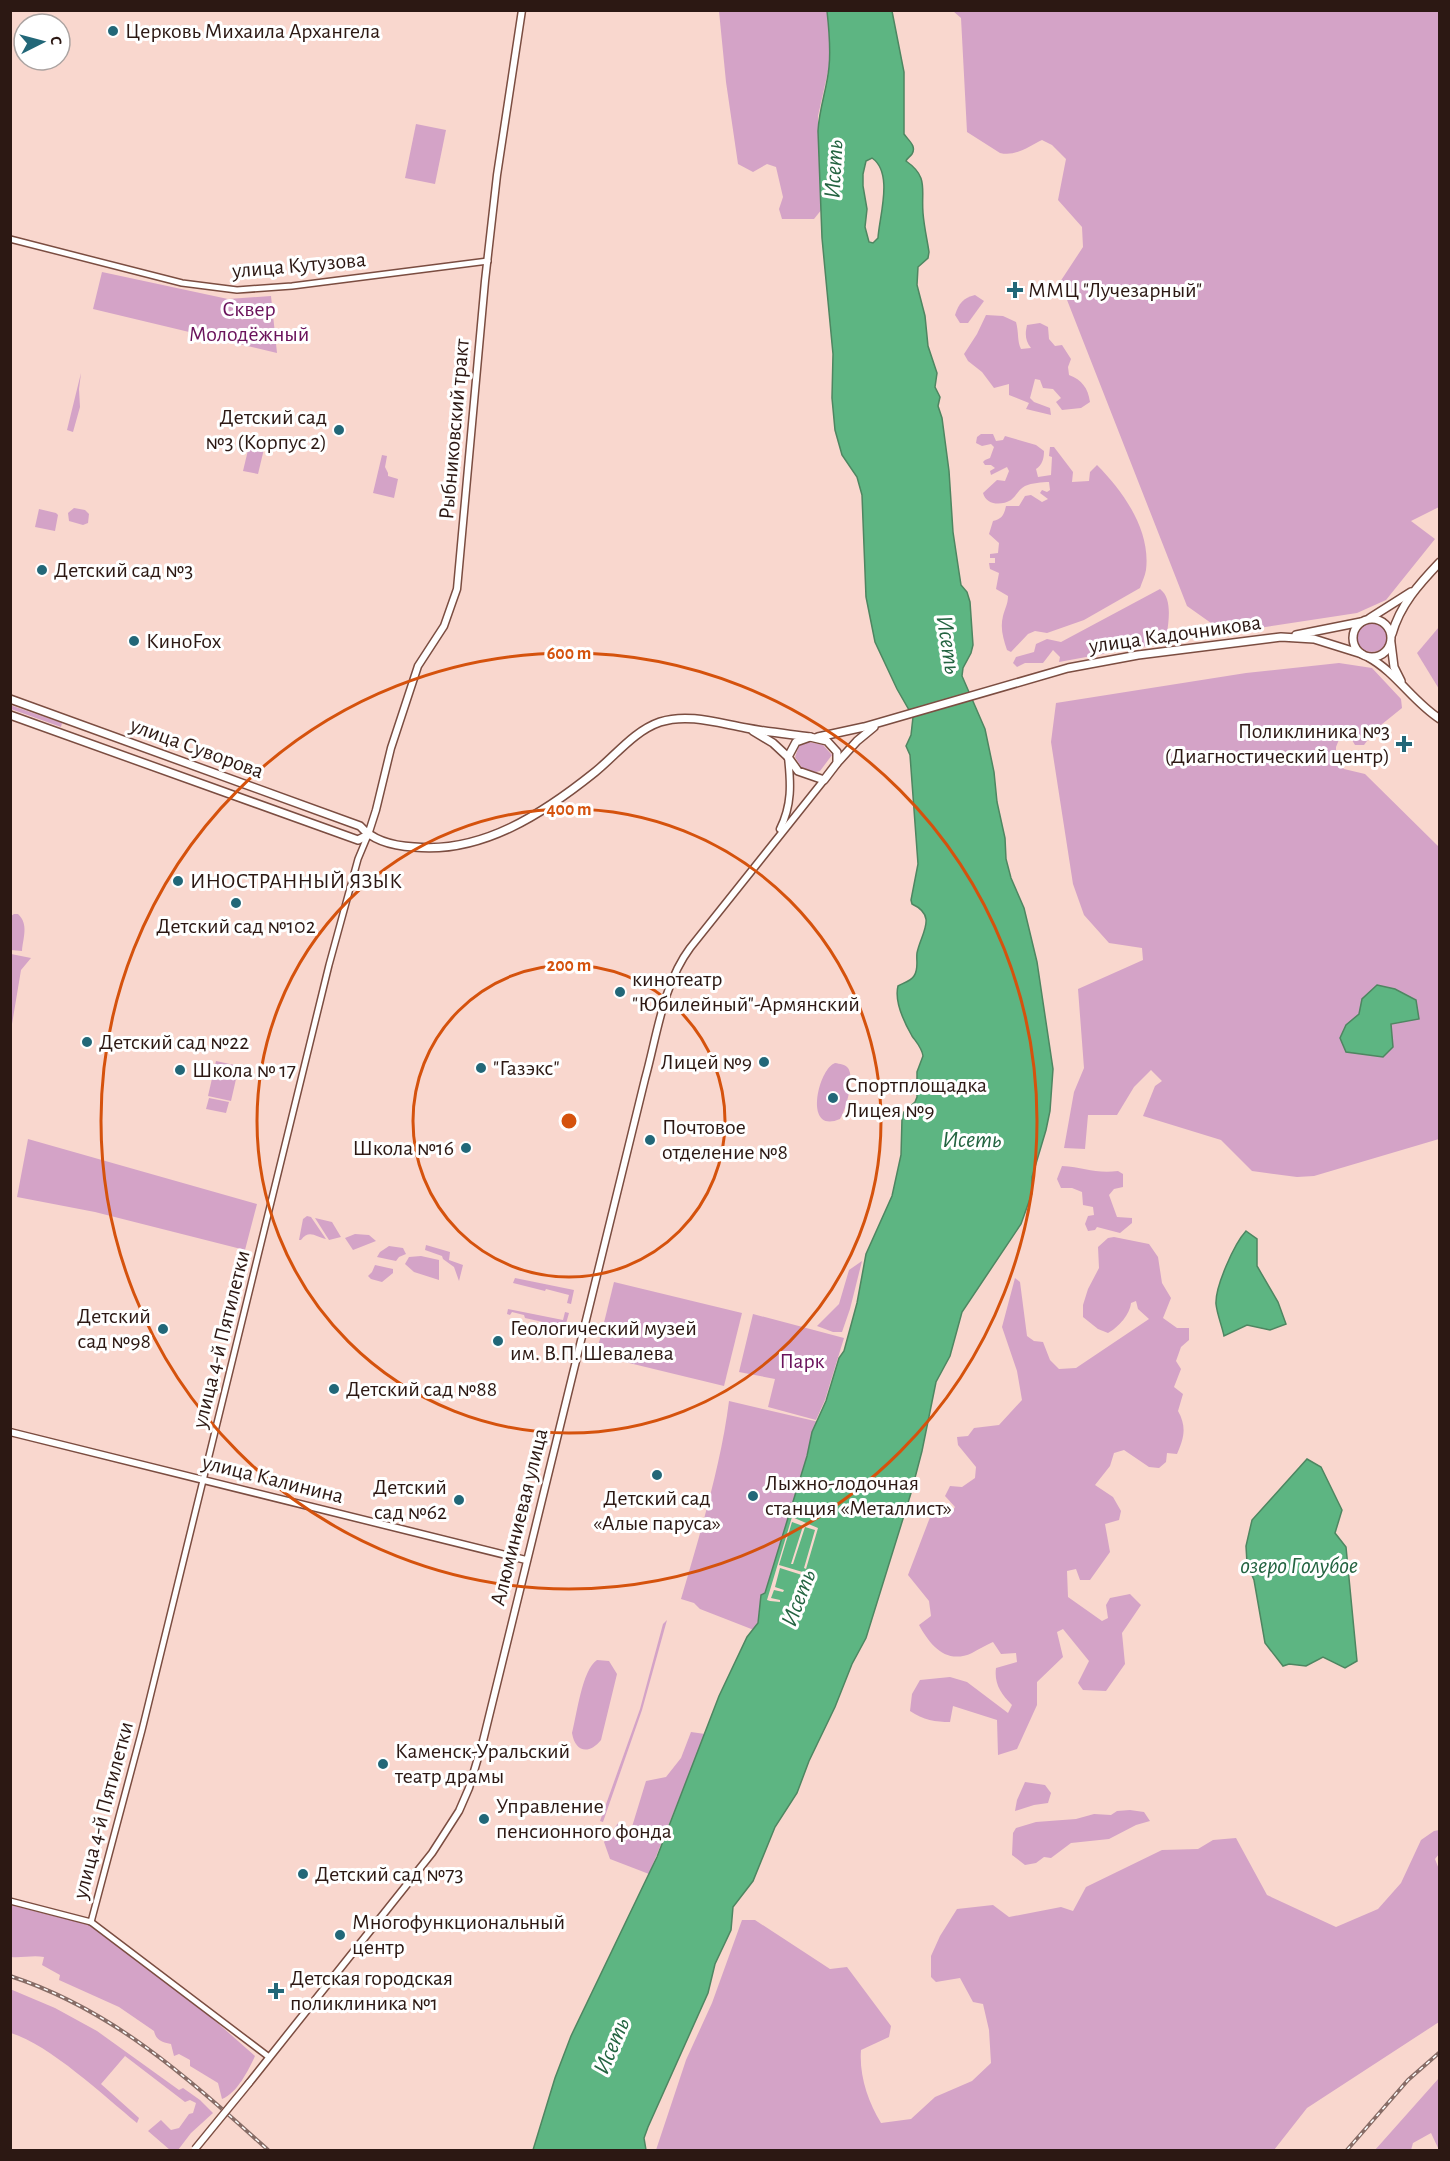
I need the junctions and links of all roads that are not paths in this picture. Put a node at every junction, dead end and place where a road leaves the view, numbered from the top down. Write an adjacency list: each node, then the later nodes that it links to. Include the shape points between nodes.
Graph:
1 (522, 10): 3 (main road, Рыбниковский тракт)
2 (10, 239): 3 (street, улица Кутузова, via 182,283 237,290)
3 (488, 261): 21 (main road, Рыбниковский тракт, via 457,589 444,626 418,666)
4 (1440, 562): 5 (main road)
5 (1418, 586): 6 (main road); 9 (main road, via 1400,611)
6 (1369, 619): 7 (main road); 9 (main road, via 1382,621 1389,628)
7 (1361, 622): 8 (main road); 10 (main road, via 1353,639)
8 (1281, 637): 10 (main road, улица Кадочникова, via 1314,639); 14 (main road, улица Кадочникова, via 1068,668)
9 (1391, 639): 10 (main road, via 1384,653 1375,657); 11 (main road, via 1394,667)
10 (1364, 655): 11 (main road, улица Кадочникова)
11 (1406, 688): 15 (main road, улица Кадочникова)
12 (10, 699): 21 (main road, улица Суворова, via 360,826)
13 (10, 715): 21 (main road, улица Суворова, via 358,840)
14 (894, 718): 17 (main road); 19 (main road, via 862,736)
15 (1440, 719)
16 (748, 728): 17 (main road, улица Суворова); 18 (main road); 21 (main road, улица Суворова, via 686,718 654,724 558,800 493,836 424,848)
17 (814, 737): 18 (main road, via 796,742); 19 (main road, via 833,746)
18 (788, 757): 20 (main road, via 795,769); 22 (main road, via 790,798)
19 (837, 763): 20 (main road)
20 (824, 780): 22 (main road)
21 (368, 836): 24 (street, улица 4-й Пятилетки, via 328,965)
22 (774, 841): 25 (main road, Алюминиевая улица, via 680,961 673,977)
23 (10, 1432): 24 (main road, улица Калинина)
24 (203, 1481): 25 (main road, улица Калинина); 27 (street, улица 4-й Пятилетки)
25 (526, 1560): 28 (main road, Алюминиевая улица, via 483,1741 459,1810 432,1853)
26 (10, 1901): 27 (street)
27 (91, 1922): 28 (street)
28 (269, 2057): 29 (main road, Алюминиевая улица, bridge)
29 (195, 2150)

